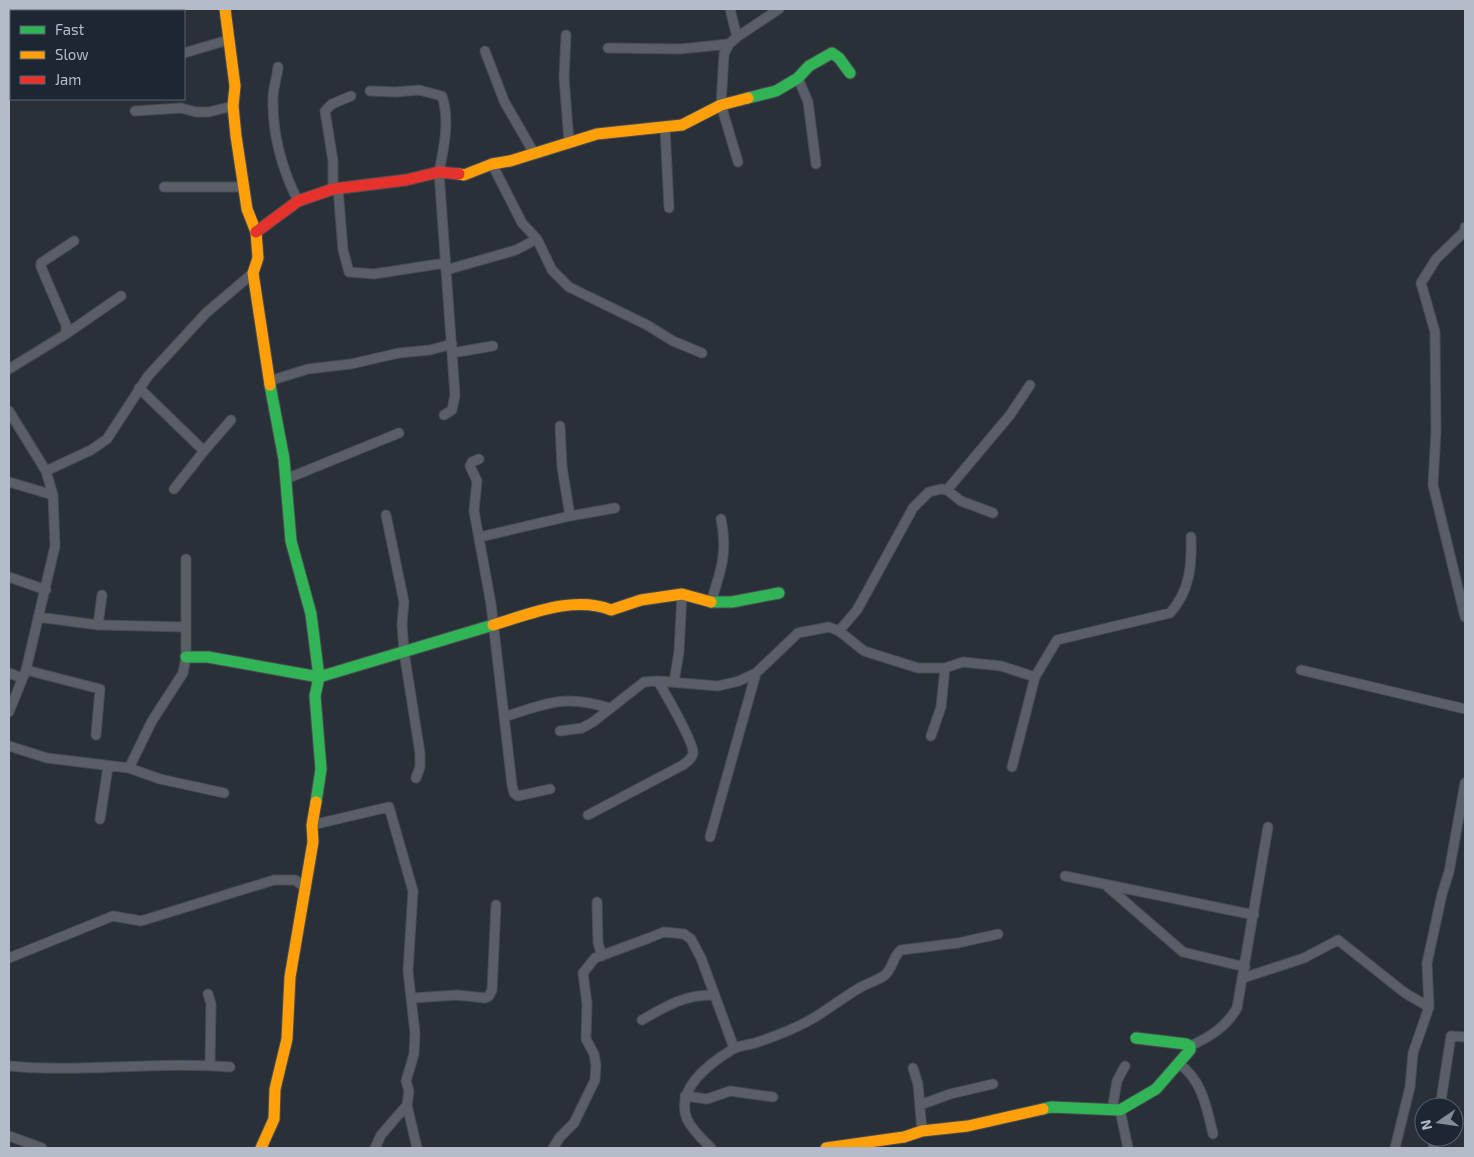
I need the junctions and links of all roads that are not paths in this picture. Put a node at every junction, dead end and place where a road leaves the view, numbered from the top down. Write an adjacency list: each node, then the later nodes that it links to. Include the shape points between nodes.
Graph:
1 (225, 9): 6 (street)
2 (730, 9): 5 (street)
3 (779, 9): 5 (street)
4 (566, 36): 20 (street, via 564,78)
5 (738, 37): 7 (street)
6 (228, 40): 10 (street); 17 (street, via 235,86)
7 (729, 44): 8 (street, via 680,49); 16 (street, via 721,72)
8 (608, 48)
9 (485, 51): 21 (street, via 504,101)
10 (185, 53)
11 (278, 67): 29 (street, via 273,98 274,128)
12 (850, 73): 13 (street, via 832,53 808,66)
13 (798, 78): 16 (street, via 776,91); 24 (street, via 808,102)
14 (370, 91): 25 (street, via 420,90 442,96 446,113)
15 (351, 96): 28 (street, via 325,110)
16 (721, 105): 19 (street, via 692,121); 22 (street)
17 (233, 106): 18 (street, via 208,112 181,108); 27 (street)
18 (135, 111)
19 (665, 127): 20 (street, via 597,134); 30 (street)
20 (569, 141): 21 (street)
21 (534, 153): 23 (street)
22 (738, 162)
23 (492, 164): 25 (street, via 464,175); 33 (street, via 522,223)
24 (816, 164)
25 (439, 172): 28 (street, via 406,180 368,182); 35 (street)
26 (164, 187): 27 (street)
27 (244, 187): 32 (street, via 247,209)
28 (336, 189): 29 (street); 35 (street, via 348,272 374,274)
29 (298, 201): 32 (street)
30 (670, 208)
31 (1465, 227): 68 (street, via 1465,231 1436,259 1421,283 1435,332 1433,485)
32 (256, 232): 36 (street, via 258,258)
33 (537, 239): 35 (street, via 516,250); 41 (street, via 552,270 568,287)
34 (74, 241): 38 (street, via 41,263 66,325)
35 (445, 266): 40 (street)
36 (253, 273): 43 (street); 45 (street, via 206,313)
37 (121, 296): 38 (street)
38 (66, 334): 42 (street)
39 (493, 346): 40 (street)
40 (452, 349): 43 (street, via 399,353 351,364 308,369); 47 (street, via 454,406)
41 (702, 353)
42 (9, 370)
43 (269, 381): 54 (street)
44 (1030, 385): 57 (street, via 1010,415)
45 (139, 388): 51 (street); 53 (street, via 107,439)
46 (9, 411): 53 (street)
47 (444, 414)
48 (230, 420): 51 (street)
49 (560, 426): 62 (street, via 562,467)
50 (399, 433): 54 (street)
51 (204, 451): 56 (street)
52 (479, 459): 64 (street, via 470,466 477,481 474,511)
53 (46, 471): 58 (street)
54 (286, 479): 87 (street, via 291,541 311,614)
55 (9, 482): 58 (street)
56 (174, 489)
57 (947, 490): 60 (street, via 961,501); 79 (street, via 941,488 929,492 913,508 857,610)
58 (53, 494): 69 (street, via 55,546)
59 (615, 508): 62 (street)
60 (993, 513)
61 (386, 515): 80 (street, via 404,602)
62 (570, 516): 64 (street)
63 (721, 519): 73 (street, via 726,541)
64 (480, 537): 76 (street)
65 (1192, 537): 88 (street, via 1192,562 1181,600 1170,612 1057,640)
66 (186, 559): 78 (street)
67 (9, 577): 69 (street)
68 (1462, 585): 75 (street)
69 (46, 590): 74 (street)
70 (779, 593): 73 (street, via 748,601)
71 (682, 594): 73 (street); 76 (street, via 641,600 611,610 596,604 578,604); 90 (street)
72 (102, 595): 77 (street)
73 (711, 602)
74 (38, 617): 77 (street); 86 (street)
75 (1465, 617)
76 (492, 625): 80 (street); 94 (street)
77 (98, 626): 78 (street)
78 (186, 627): 81 (street)
79 (839, 631): 82 (street, via 864,651 898,663 924,669); 85 (street, via 829,626 798,633)
80 (404, 652): 87 (street); 102 (street, via 420,753)
81 (186, 657): 87 (street); 101 (street, via 183,672 152,721)
82 (945, 668): 88 (street, via 963,662 1001,666); 97 (street, via 940,706)
83 (1301, 670): 92 (street)
84 (9, 673): 86 (street)
85 (756, 673): 90 (street, via 739,682 718,686); 111 (street)
86 (24, 674): 93 (street); 96 (street, via 100,689)
87 (319, 677): 108 (street, via 315,696 320,769)
88 (1035, 677): 100 (street)
89 (658, 681): 90 (street); 91 (street, via 644,682); 106 (street, via 685,732 693,750 692,757 683,765)
90 (674, 682)
91 (609, 708): 94 (street, via 571,699 554,700); 95 (street, via 582,728)
92 (1465, 709)
93 (9, 712)
94 (504, 717): 104 (street, via 514,794 526,795)
95 (560, 731)
96 (96, 735)
97 (931, 736)
98 (9, 746): 99 (street, via 47,758)
99 (108, 767): 101 (street); 107 (street)
100 (1012, 767)
101 (129, 768): 105 (street)
102 (416, 778)
103 (1465, 783): 109 (street)
104 (550, 789)
105 (224, 794)
106 (588, 815)
107 (100, 819)
108 (312, 825): 114 (street, via 313,842); 125 (street, via 389,808 413,891 408,971)
109 (1461, 826): 126 (street, via 1427,964)
110 (1268, 827): 117 (street)
111 (710, 836)
112 (1065, 876): 113 (street)
113 (1106, 885): 117 (street); 121 (street, via 1183,952)
114 (306, 888): 120 (street, via 295,880 274,880 141,921 113,916); 149 (street, via 290,977 287,1039 275,1089 274,1119)
115 (597, 902): 119 (street, via 598,943)
116 (496, 906): 125 (street, via 490,996)
117 (1254, 915): 121 (street)
118 (998, 934): 131 (street, via 901,950 887,973 820,1014 779,1035)
119 (602, 956): 124 (street, via 664,932 684,934 691,939 701,958); 152 (street, via 591,961 584,973 586,1039 594,1054 595,1080 574,1123)
120 (9, 958)
121 (1245, 967): 122 (street)
122 (1243, 978): 126 (street, via 1304,958 1338,940 1405,994); 130 (street, via 1237,1008 1230,1020 1208,1038)
123 (208, 994): 133 (street, via 212,1004)
124 (714, 995): 127 (street, via 676,1000); 131 (street)
125 (413, 998): 142 (street, via 414,1054 406,1081 409,1091)
126 (1429, 1007): 156 (street, via 1413,1053 1410,1087)
127 (642, 1020)
128 (1465, 1037): 141 (street, via 1451,1036)
129 (1136, 1038): 130 (street)
130 (1190, 1046): 132 (street)
131 (734, 1048): 139 (street, via 708,1068)
132 (1179, 1064): 144 (street, via 1156,1089); 146 (street, via 1193,1075)
133 (210, 1065): 134 (street, via 47,1070); 136 (street)
134 (9, 1066)
135 (1126, 1066): 144 (street, via 1117,1081)
136 (230, 1067)
137 (913, 1068): 143 (street)
138 (993, 1084): 143 (street)
139 (685, 1096): 140 (street, via 707,1099 730,1091); 153 (street, via 684,1109 688,1120)
140 (773, 1097)
141 (1442, 1097)
142 (407, 1105): 150 (street, via 381,1135); 151 (street)
143 (920, 1105): 145 (street)
144 (1116, 1110): 145 (street, via 1051,1107 968,1126); 155 (street)
145 (922, 1131): 154 (street, via 904,1137)
146 (1213, 1134)
147 (9, 1136): 148 (street)
148 (42, 1148)
149 (261, 1148)
150 (375, 1148)
151 (417, 1148)
152 (553, 1148)
153 (711, 1148)
154 (826, 1148)
155 (1128, 1148)
156 (1396, 1148)

